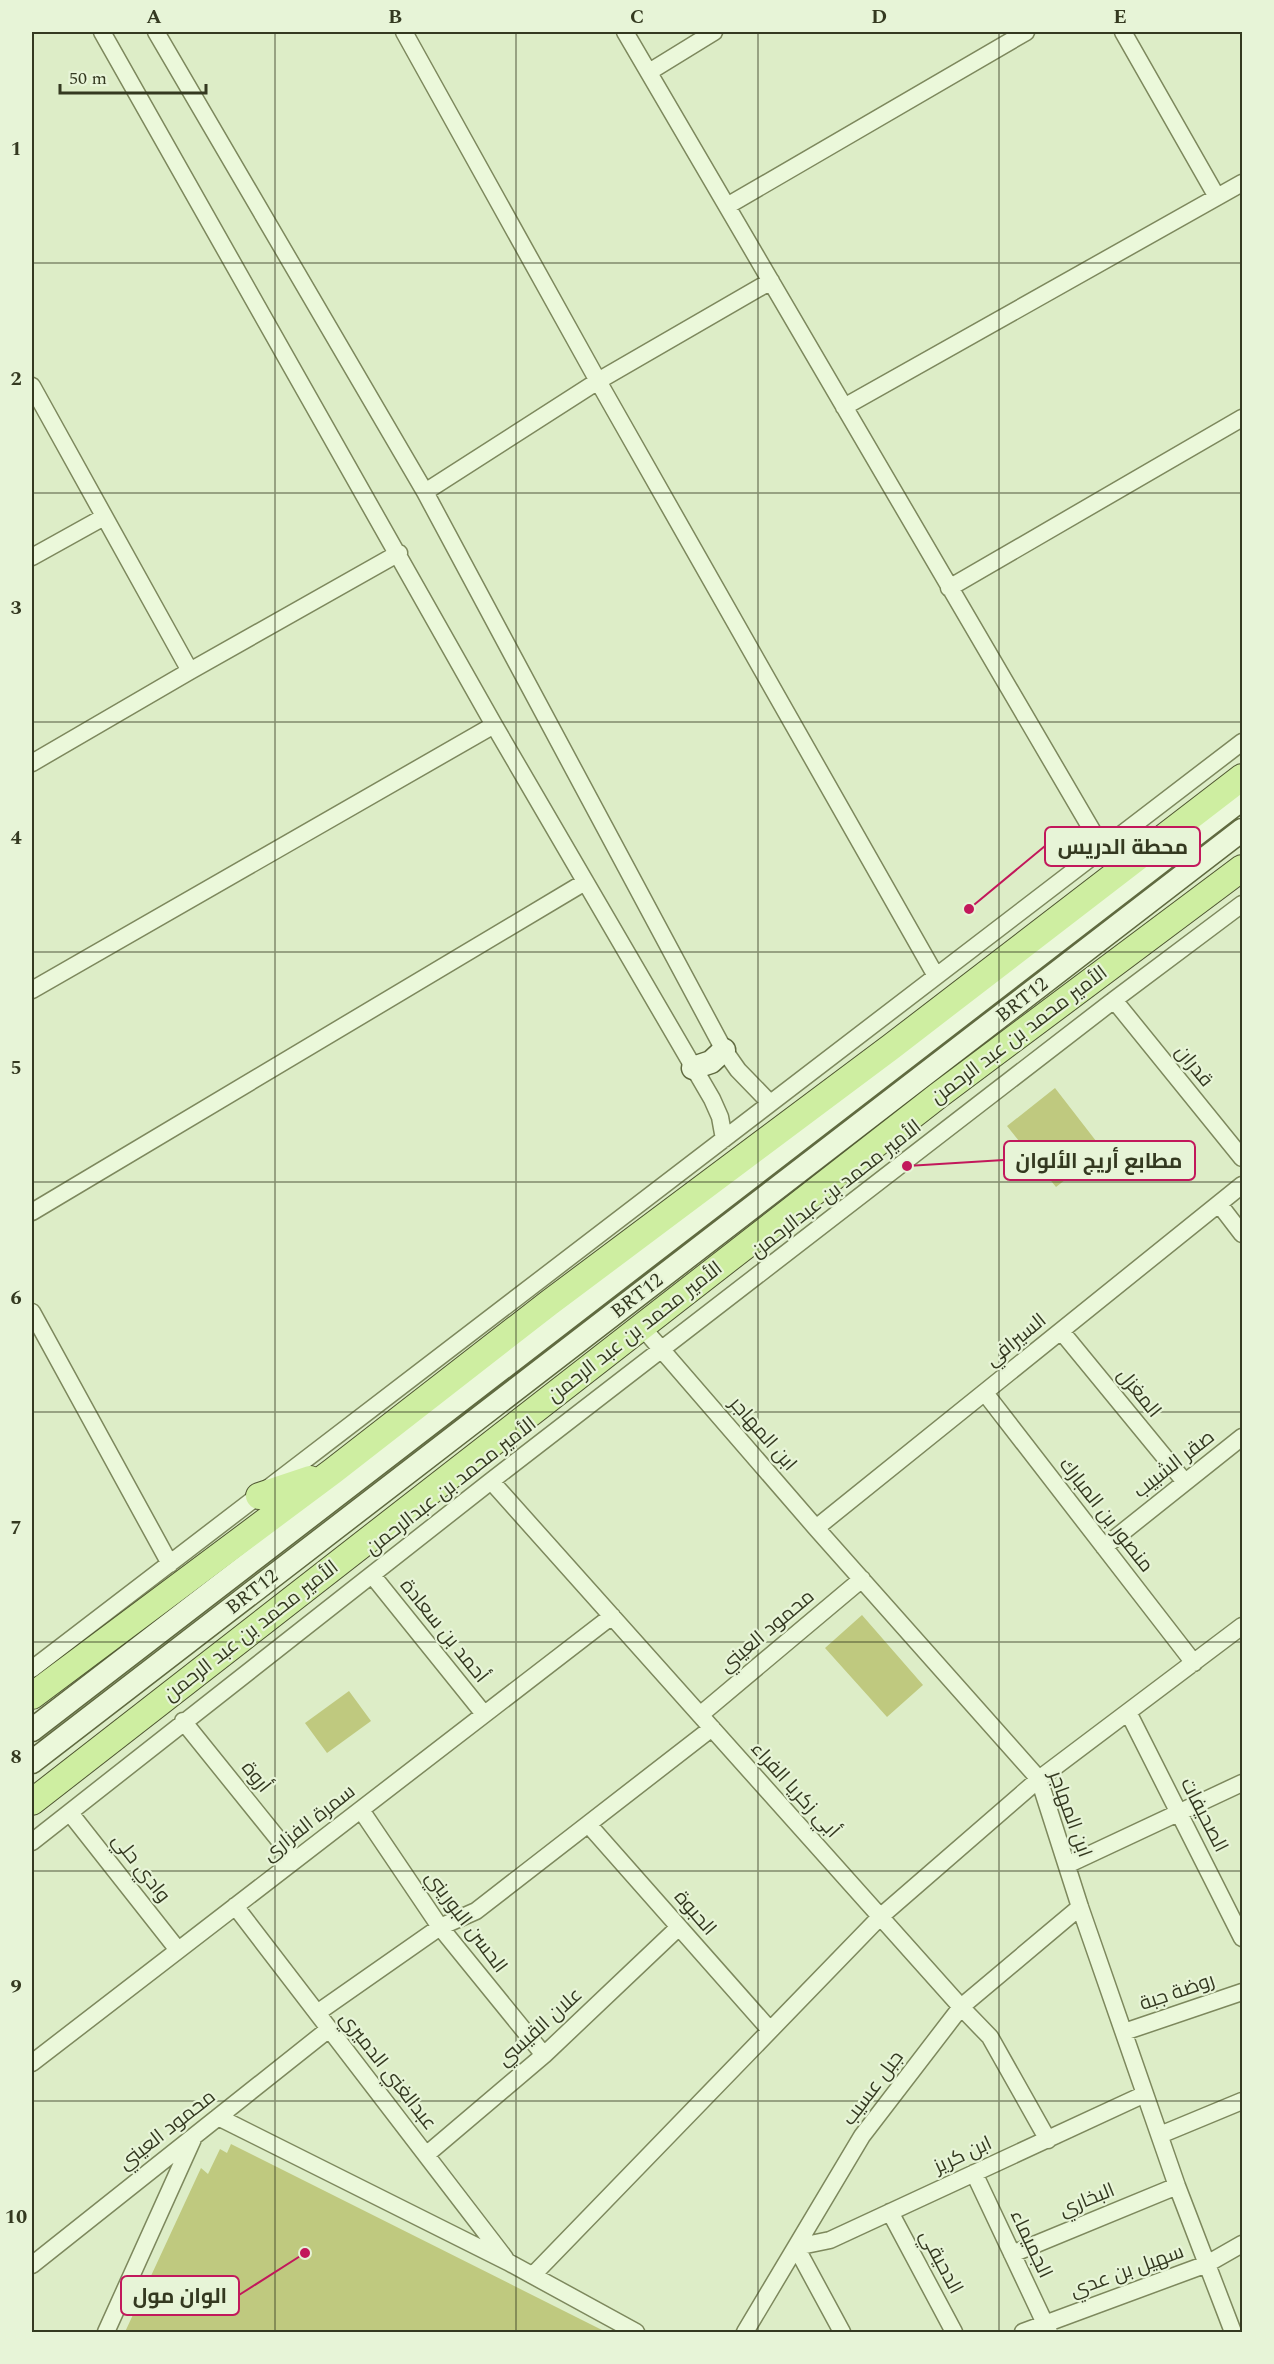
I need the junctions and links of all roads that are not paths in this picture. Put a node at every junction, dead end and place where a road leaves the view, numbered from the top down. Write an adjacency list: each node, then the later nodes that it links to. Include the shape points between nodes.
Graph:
1 (102, 32): 19 (street)
2 (156, 32): 17 (street)
3 (404, 32): 13 (street)
4 (625, 32): 8 (street)
5 (714, 32): 8 (street)
6 (1026, 32): 11 (street)
7 (1123, 32): 10 (street)
8 (649, 72): 11 (street)
9 (1242, 183): 10 (street)
10 (1217, 197): 15 (street)
11 (727, 206): 12 (street)
12 (771, 281): 13 (street); 15 (street)
13 (598, 381): 17 (street); 33 (street)
14 (32, 386): 18 (street)
15 (844, 407): 21 (street)
16 (1242, 418): 21 (street)
17 (425, 492): 36 (street)
18 (104, 517): 20 (street); 22 (street)
19 (399, 553): 22 (street); 23 (street)
20 (32, 557)
21 (949, 588): 29 (street)
22 (190, 670): 25 (street)
23 (494, 725): 31 (street); 34 (street)
24 (1242, 742): 29 (street)
25 (32, 764)
26 (1242, 777): 45 (main road, via 891,1047)
27 (1242, 800): 71 (main road, BRT12)
28 (1242, 830): 72 (main road, BRT12)
29 (1103, 849): 33 (street)
30 (1242, 868): 47 (main road, الأمير محمد بن عبد الرحمن, via 939,1095)
31 (585, 882): 37 (street); 43 (street)
32 (1242, 904): 35 (street, الأمير محمد بن عبدالرحمن)
33 (936, 976): 38 (street)
34 (32, 990)
35 (1114, 1000): 40 (street, قدران); 49 (street, الأمير محمد بن عبدالرحمن)
36 (724, 1050): 37 (main road, via 711,1062); 38 (street)
37 (693, 1068): 39 (street, via 720,1117)
38 (770, 1103): 39 (street)
39 (724, 1139): 45 (street)
40 (1242, 1158)
41 (1242, 1185): 42 (street, السيرافي)
42 (1219, 1204): 44 (street); 48 (street, السيرافي)
43 (32, 1212)
44 (1242, 1234)
45 (542, 1294): 52 (main road); 55 (street)
46 (32, 1312): 58 (street)
47 (642, 1327): 49 (street, ابن المهاجر); 75 (main road, الأمير محمد بن عبد الرحمن)
48 (1061, 1331): 50 (street, السيرافي); 54 (street, المغزل)
49 (663, 1350): 53 (street, الأمير محمد بن عبدالرحمن); 56 (street, ابن المهاجر)
50 (985, 1393): 56 (street, السيرافي); 57 (street, منصور بن المبارك)
51 (1242, 1437): 54 (street, صقر الشبيب)
52 (333, 1471): 55 (main road); 65 (main road)
53 (491, 1481): 59 (street, الأمير محمد بن عبدالرحمن); 61 (street, أبي زكريا الفراء)
54 (1185, 1482): 57 (street, صقر الشبيب)
55 (259, 1496): 58 (street)
56 (816, 1528): 60 (street, ابن المهاجر)
57 (1104, 1546): 63 (street, منصور بن المبارك)
58 (170, 1564): 64 (street)
59 (372, 1575): 67 (street, أحمد بن سعادة); 69 (street, الأمير محمد بن عبدالرحمن)
60 (862, 1579): 68 (street, محمود العيني); 73 (street, ابن المهاجر)
61 (612, 1616): 67 (street, سمرة الفزارى); 68 (street, أبي زكريا الفراء)
62 (1242, 1626): 63 (street)
63 (1194, 1663): 66 (street)
64 (32, 1669)
65 (32, 1696)
66 (1128, 1712): 73 (street); 78 (street, الصحيفات)
67 (484, 1714): 76 (street, سمرة الفزارى)
68 (700, 1715): 70 (street, أبي زكريا الفراء)
69 (183, 1721): 77 (street, الأمير محمد بن عبدالرحمن); 81 (street, أروة)
70 (712, 1728): 79 (street); 85 (street, أبي زكريا الفراء)
71 (32, 1730)
72 (32, 1762)
73 (1040, 1779): 82 (street, ابن المهاجر); 85 (street)
74 (1242, 1783): 78 (street)
75 (32, 1802)
76 (361, 1810): 81 (street, سمرة الفزارى); 86 (street, الحسن البوريني)
77 (70, 1813): 80 (street, الأمير محمد بن عبدالرحمن); 89 (street, وادي حلي)
78 (1179, 1813): 82 (street); 88 (street, الصحيفات)
79 (588, 1824): 86 (street, via 476,1911); 87 (street, الحبوة)
80 (32, 1842)
81 (295, 1860): 83 (street, سمرة الفزارى)
82 (1067, 1865): 84 (street, ابن المهاجر)
83 (235, 1906): 89 (street, سمرة الفزارى); 92 (street, عبدالغني الدميري)
84 (1080, 1907): 91 (street, جبل عسيب); 95 (street, ابن المهاجر)
85 (880, 1917): 91 (street, أبي زكريا الفراء); 94 (street)
86 (440, 1927): 92 (street); 96 (street, الحسن البوريني)
87 (680, 1927): 94 (street, الحبوة); 96 (street, علان القيسي)
88 (1242, 1938)
89 (178, 1950): 97 (street, سمرة الفزارى)
90 (1242, 1992): 95 (street, روضة جبة)
91 (961, 2007): 103 (street, أبي زكريا الفراء, via 990,2037); 109 (street, جبل عسيب, via 862,2136)
92 (317, 2013): 93 (street, عبدالغني الدميري)
93 (329, 2029): 100 (street, محمود العيني); 104 (street, عبدالغني الدميري)
94 (770, 2030): 114 (street)
95 (1124, 2032): 98 (street, ابن المهاجر)
96 (544, 2055): 104 (street, علان القيسي)
97 (32, 2063)
98 (1145, 2094): 102 (street, ابن المهاجر); 103 (street, ابن كريز)
99 (1242, 2101): 102 (street)
100 (218, 2117): 101 (street, محمود العيني); 111 (street, عبدالغني الدميري)
101 (195, 2135): 113 (street, محمود العيني); 116 (street)
102 (1160, 2135): 106 (street, ابن المهاجر)
103 (1048, 2140): 105 (street, ابن كريز)
104 (426, 2155): 111 (street, عبدالغني الدميري)
105 (974, 2173): 107 (street, ابن كريز); 110 (street, الجميماء)
106 (1177, 2186): 110 (street, البخاري); 112 (street, ابن المهاجر)
107 (890, 2212): 109 (street, ابن كريز, via 830,2240); 120 (street, الدحيقي)
108 (1242, 2244): 112 (street, سهيل بن عدي)
109 (796, 2247): 118 (street, جبل عسيب); 119 (street)
110 (1012, 2254): 115 (street, الجميماء)
111 (508, 2262): 114 (street, عبدالغني الدميري)
112 (1207, 2264): 115 (street, سهيل بن عدي); 122 (street, ابن المهاجر)
113 (32, 2265)
114 (533, 2275): 117 (street, عبدالغني الدميري)
115 (1047, 2328): 121 (street, سهيل بن عدي)
116 (106, 2332)
117 (636, 2332)
118 (745, 2332)
119 (842, 2332)
120 (954, 2332)
121 (1023, 2332)
122 (1233, 2332)

